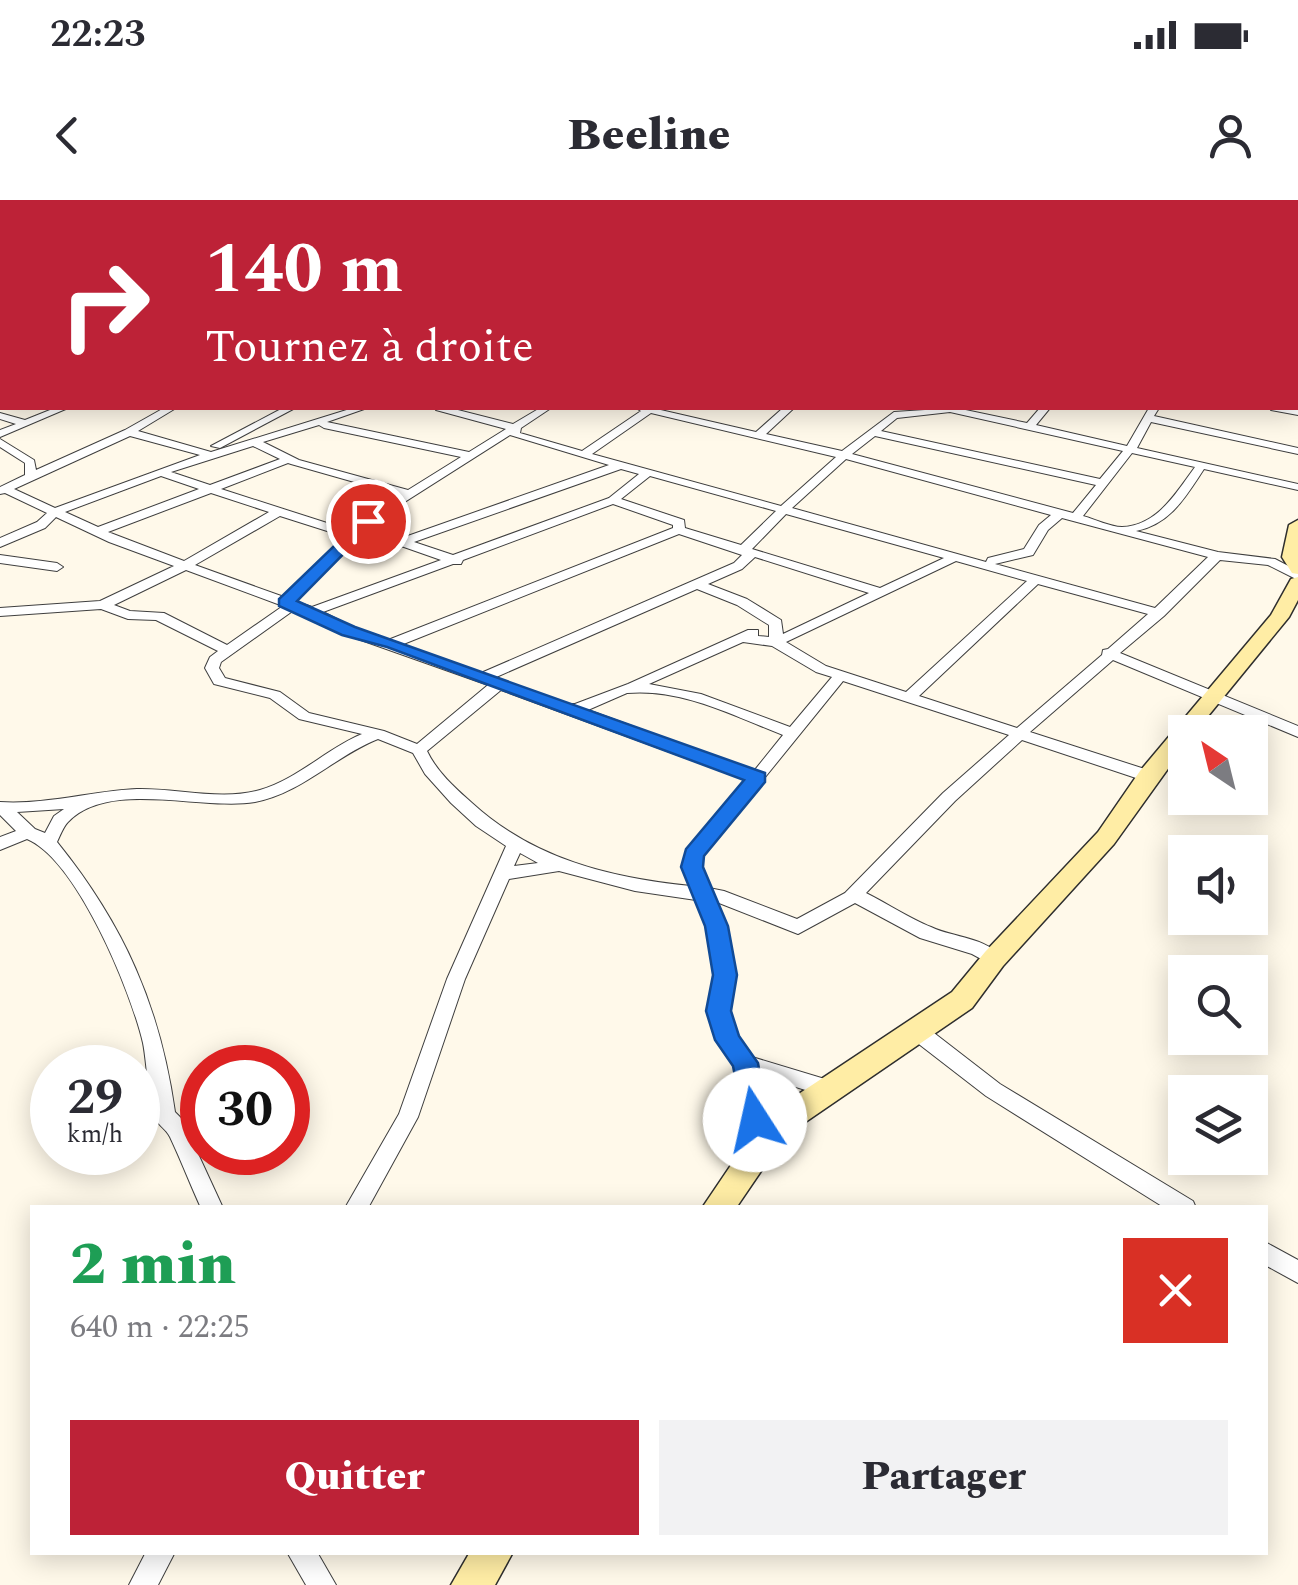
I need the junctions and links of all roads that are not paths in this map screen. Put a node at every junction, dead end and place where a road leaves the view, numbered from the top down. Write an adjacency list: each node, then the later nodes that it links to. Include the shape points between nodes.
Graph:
1 (60, 410): 14 (street)
2 (168, 410): 20 (street)
3 (286, 410): 24 (street)
4 (357, 410): 15 (street)
5 (448, 410): 18 (street)
6 (543, 410): 18 (street)
7 (787, 410): 22 (street)
8 (946, 410): 19 (street, via 894,415)
9 (961, 410): 17 (street)
10 (1044, 410): 17 (street)
11 (649, 411): 22 (street); 31 (street)
12 (1151, 413): 28 (street); 29 (street)
13 (0, 416): 16 (street)
14 (42, 419): 16 (street); 27 (street)
15 (324, 422): 26 (street); 33 (street)
16 (25, 423): 21 (street)
17 (1032, 426): 28 (street)
18 (516, 428): 23 (street, via 514,434); 33 (street)
19 (877, 430): 32 (street); 40 (street)
20 (130, 432): 30 (street); 39 (street)
21 (0, 434)
22 (757, 436): 32 (street)
23 (532, 440): 31 (street); 33 (street)
24 (226, 441): 26 (street); 30 (street)
25 (0, 442): 27 (street)
26 (258, 442): 30 (street); 34 (street)
27 (26, 445): 39 (street)
28 (1130, 448): 36 (street); 40 (street)
29 (1298, 450)
30 (207, 454): 38 (street)
31 (583, 455): 35 (street)
32 (844, 455): 46 (street); 49 (street)
33 (468, 458): 44 (street)
34 (289, 459): 42 (street); 44 (street)
35 (621, 465): 37 (street); 57 (street)
36 (1201, 466): 41 (street); 53 (street, via 1164,519 1145,528)
37 (648, 472): 45 (street); 46 (street)
38 (162, 473): 42 (street); 48 (street)
39 (31, 476): 43 (street)
40 (1102, 484): 50 (street)
41 (1298, 486)
42 (212, 489): 47 (street); 54 (street)
43 (3, 490): 48 (street)
44 (407, 493): 56 (street)
45 (613, 500): 55 (street, via 680,524); 63 (street)
46 (782, 510): 59 (street); 61 (street)
47 (279, 511): 56 (street); 65 (street)
48 (54, 512): 52 (street); 54 (street)
49 (1061, 513): 50 (street); 64 (street, via 1028,552)
50 (1076, 517): 53 (street)
51 (1298, 524): 67 (main road, via 1291,558)
52 (42, 525): 54 (street); 58 (street)
53 (1112, 528): 60 (street)
54 (90, 530): 65 (street)
55 (678, 530): 59 (street); 79 (street)
56 (358, 533): 57 (street); 71 (street)
57 (404, 542): 63 (street)
58 (0, 543)
59 (746, 554): 69 (street, via 738,566); 70 (street)
60 (1217, 556): 67 (street, via 1271,562); 75 (street)
61 (954, 557): 64 (street); 70 (street)
62 (0, 559): 66 (street)
63 (457, 562): 74 (street)
64 (982, 563): 68 (street)
65 (184, 566): 71 (street); 72 (street)
66 (57, 567)
67 (1298, 576): 86 (main road, via 1280,617)
68 (1037, 578): 75 (street); 87 (street)
69 (705, 583): 76 (street); 82 (street)
70 (884, 592): 78 (street)
71 (289, 604): 74 (street); 80 (street)
72 (104, 605): 73 (street); 80 (street, via 128,615 159,616)
73 (0, 612)
74 (312, 612): 79 (street)
75 (1159, 613): 81 (street)
76 (776, 623): 77 (street); 78 (street)
77 (742, 638): 78 (street); 85 (street)
78 (776, 642): 83 (street)
79 (393, 643): 82 (street)
80 (228, 651): 92 (street, via 212,668 219,682 275,695 304,716)
81 (1108, 653): 86 (street); 90 (street)
82 (484, 676): 84 (street)
83 (840, 676): 87 (street); 89 (street)
84 (500, 683): 88 (street); 93 (street)
85 (630, 687): 88 (street); 89 (street, via 750,717 782,715)
86 (1214, 696): 91 (street); 94 (main road)
87 (908, 698): 90 (street)
88 (573, 709): 95 (street)
89 (800, 727): 95 (street)
90 (1025, 732): 94 (street); 105 (street, via 903,840)
91 (1298, 732)
92 (379, 734): 93 (street); 96 (street, via 252,797 146,792)
93 (419, 750): 101 (street, via 426,766 486,829)
94 (1148, 776): 106 (main road, via 1106,838)
95 (758, 778): 104 (street, via 694,854)
96 (91, 802): 97 (street); 99 (street, via 63,818)
97 (1, 807): 98 (street)
98 (28, 832): 99 (street); 100 (street)
99 (48, 842): 111 (street, via 135,975 165,1116)
100 (0, 844)
101 (514, 847): 102 (street); 103 (street)
102 (556, 866): 103 (street); 104 (street, via 632,886)
103 (501, 874): 112 (street, via 408,1117)
104 (702, 894): 105 (street, via 798,927); 108 (street, via 725,975 718,1011)
105 (855, 894): 106 (street, via 926,933)
106 (994, 958): 107 (main road, via 962,1000)
107 (918, 1032): 109 (main road); 114 (street, via 993,1090)
108 (745, 1063): 109 (street); 110 (street)
109 (831, 1089): 110 (main road, via 793,1114)
110 (760, 1148): 113 (main road)
111 (211, 1205)
112 (358, 1205)
113 (720, 1205)
114 (1180, 1205)
115 (1268, 1255): 116 (street)
116 (1298, 1272)
117 (160, 1555): 120 (street)
118 (302, 1555): 121 (street)
119 (492, 1555): 122 (main road)
120 (143, 1585)
121 (322, 1585)
122 (472, 1585)

